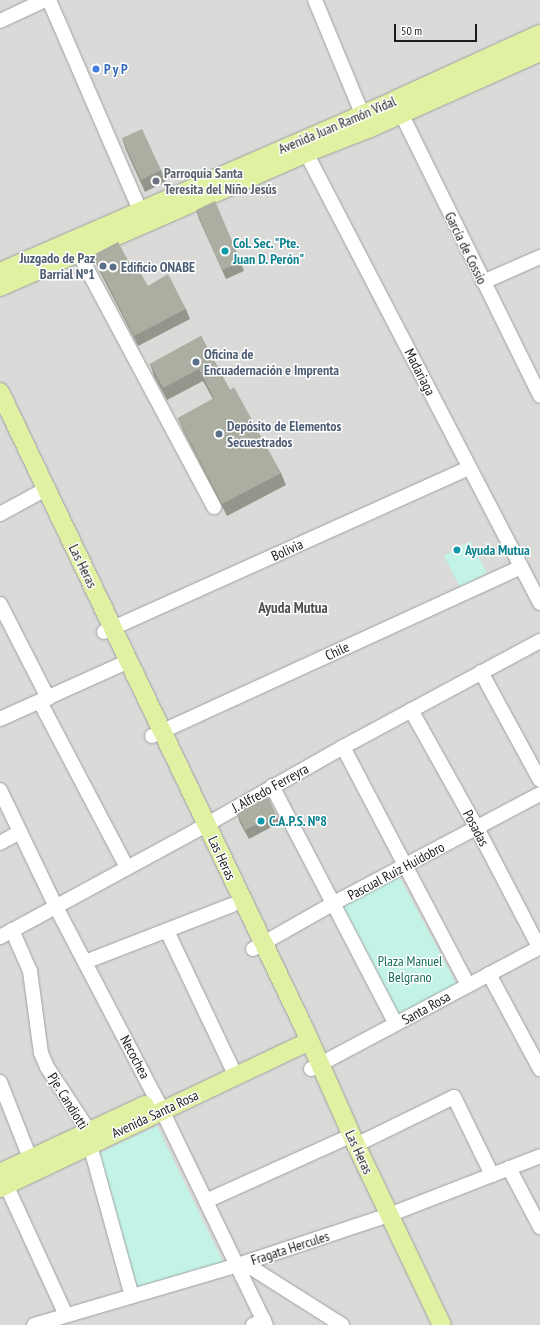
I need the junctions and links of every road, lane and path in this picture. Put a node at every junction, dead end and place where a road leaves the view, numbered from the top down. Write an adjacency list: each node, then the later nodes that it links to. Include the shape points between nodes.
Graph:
1 (45, 0): 4 (street)
2 (49, 0): 10 (street)
3 (315, 0): 8 (street)
4 (0, 21)
5 (540, 34): 7 (main road, Avenida Juan Ramón Vidal)
6 (540, 52): 7 (main road, Avenida Juan Ramón Vidal)
7 (398, 108): 8 (main road, Avenida Juan Ramón Vidal); 14 (street, García de Cossio)
8 (365, 122): 9 (main road, Avenida Juan Ramón Vidal)
9 (303, 147): 10 (main road, Avenida Juan Ramón Vidal); 19 (street, Madariaga)
10 (142, 218): 11 (main road, Avenida Juan Ramón Vidal); 13 (main road, Avenida Juan Ramón Vidal)
11 (79, 254): 15 (main road, Avenida Juan Ramón Vidal); 21 (street)
12 (540, 257): 14 (street)
13 (0, 272)
14 (483, 282): 17 (street, García de Cossio)
15 (0, 287)
16 (0, 392): 20 (main road, Las Heras)
17 (540, 396)
18 (0, 415): 20 (main road, Las Heras)
19 (469, 468): 23 (street, Madariaga); 26 (street, Bolivia)
20 (41, 491): 22 (street); 26 (main road, Las Heras)
21 (214, 507)
22 (0, 514)
23 (521, 566): 24 (street, Madariaga); 33 (street, Chile)
24 (540, 603)
25 (0, 604): 30 (street)
26 (108, 630): 28 (main road, Las Heras)
27 (540, 642): 29 (street, J. Alfredo Ferreyra)
28 (124, 663): 30 (street); 33 (main road, Las Heras)
29 (481, 672): 31 (street, J. Alfredo Ferreyra); 35 (street)
30 (44, 700): 32 (street); 44 (street)
31 (411, 710): 34 (street, J. Alfredo Ferreyra); 40 (street, Posadas)
32 (0, 719)
33 (157, 733): 39 (main road, Las Heras)
34 (343, 748): 36 (street, J. Alfredo Ferreyra); 43 (street)
35 (540, 780)
36 (272, 786): 39 (street, J. Alfredo Ferreyra); 45 (street)
37 (0, 790): 41 (street, Necochea)
38 (540, 794): 40 (street, Pascual Ruiz Huidobro)
39 (202, 827): 44 (street, J. Alfredo Ferreyra); 46 (main road, Las Heras); 50 (main road, Las Heras)
40 (477, 828): 43 (street, Pascual Ruiz Huidobro); 51 (street, Posadas)
41 (20, 832): 42 (street); 47 (street, Necochea)
42 (0, 843)
43 (406, 866): 45 (street, Pascual Ruiz Huidobro); 54 (street)
44 (127, 868): 47 (street, J. Alfredo Ferreyra)
45 (334, 903): 50 (street, Pascual Ruiz Huidobro); 55 (street)
46 (232, 905): 48 (street); 50 (main road, Las Heras)
47 (56, 908): 49 (street, J. Alfredo Ferreyra); 52 (street, Necochea)
48 (167, 931): 52 (street); 60 (street)
49 (6, 934): 63 (street, Pje. Candiotti, via 30,971 41,1053)
50 (258, 947): 56 (main road, Las Heras)
51 (540, 947): 53 (street, Santa Rosa)
52 (85, 962): 62 (street, Necochea)
53 (489, 974): 54 (street, Santa Rosa); 57 (street)
54 (468, 985): 55 (street, Santa Rosa)
55 (396, 1024): 58 (street, Santa Rosa)
56 (302, 1038): 58 (main road, Las Heras); 60 (main road, Avenida Santa Rosa)
57 (535, 1049): 59 (street)
58 (316, 1066): 64 (main road, Las Heras)
59 (540, 1069)
60 (233, 1071): 62 (main road, Avenida Santa Rosa)
61 (0, 1082): 66 (street)
62 (159, 1105): 63 (main road, Avenida Santa Rosa); 70 (street, Necochea)
63 (89, 1138): 66 (main road, Avenida Santa Rosa); 69 (main road, Avenida Santa Rosa); 74 (street, Pje. Candiotti)
64 (349, 1142): 68 (street, via 454,1097); 70 (street); 71 (main road, Las Heras)
65 (540, 1156): 67 (street, Fragata Hercules)
66 (30, 1158): 69 (main road, Avenida Santa Rosa)
67 (509, 1168): 68 (street, Fragata Hercules); 72 (street)
68 (492, 1175): 71 (street, Fragata Hercules)
69 (2, 1180): 75 (street)
70 (206, 1201): 73 (street, Necochea)
71 (385, 1217): 73 (street, Fragata Hercules); 79 (main road, Las Heras); 80 (main road, Las Heras)
72 (540, 1227)
73 (240, 1264): 74 (street, Fragata Hercules); 76 (street, Necochea); 78 (street)
74 (132, 1296): 75 (street, Fragata Hercules)
75 (66, 1315): 77 (street, Fragata Hercules)
76 (261, 1323)
77 (34, 1325)
78 (342, 1325)
79 (432, 1325)
80 (442, 1325)

